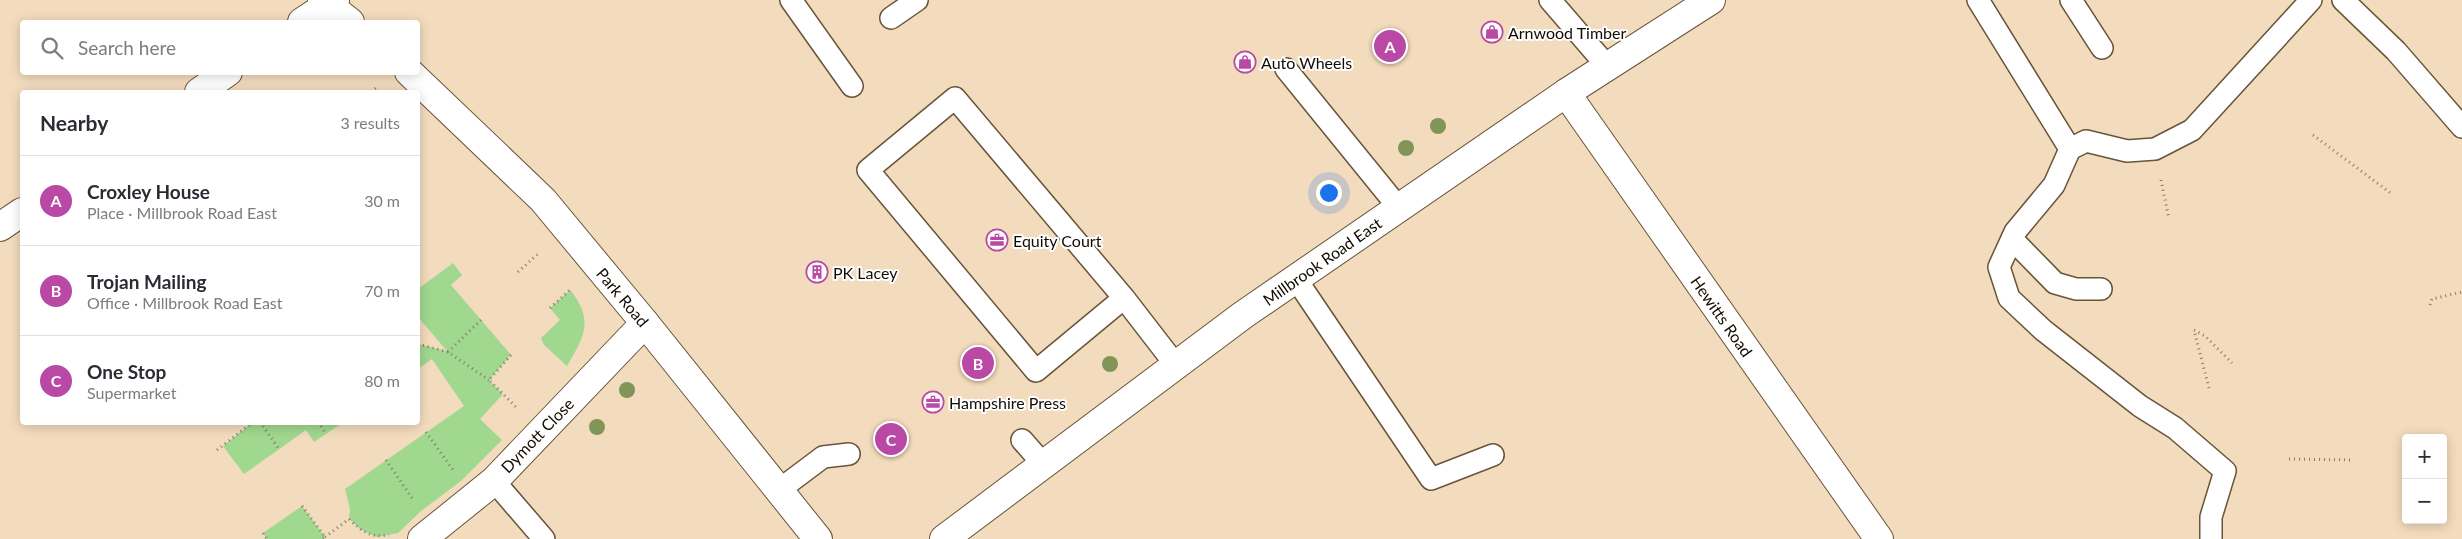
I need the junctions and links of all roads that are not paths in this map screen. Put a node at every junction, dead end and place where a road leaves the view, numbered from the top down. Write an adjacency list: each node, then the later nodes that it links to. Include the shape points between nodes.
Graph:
1 (791, 0): 18 (lane)
2 (917, 0): 10 (lane)
3 (1550, 0): 14 (lane)
4 (1711, 0): 14 (street, Millbrook Road East)
5 (1978, 0): 22 (lane)
6 (2071, 0): 13 (lane)
7 (2310, 0): 22 (lane, via 2192,130 2155,149 2127,151 2086,141)
8 (2343, 0): 21 (lane, via 2396,51)
9 (329, 2): 11 (street); 12 (street)
10 (891, 18)
11 (305, 20)
12 (348, 20)
13 (2102, 48)
14 (1607, 66): 20 (street, Millbrook Road East)
15 (1286, 69): 23 (lane)
16 (224, 75): 19 (street)
17 (413, 75): 30 (street, Park Road, via 543,200)
18 (852, 86)
19 (202, 90)
20 (1566, 93): 23 (street, Millbrook Road East); 39 (street, Hewitts Road)
21 (2462, 127)
22 (2070, 149): 26 (lane, via 2054,184)
23 (1399, 208): 27 (street, Millbrook Road East)
24 (20, 213): 25 (street)
25 (0, 227)
26 (2012, 239): 28 (lane, via 2055,282 2076,289); 43 (lane, via 1999,268 2009,298 2043,330 2140,406 2175,428 2225,471 2211,517)
27 (1296, 279): 31 (street, Millbrook Road East); 34 (lane, via 1431,479)
28 (2101, 290)
29 (1124, 298): 29 (lane, via 955,98 868,170 1036,371); 31 (lane)
30 (645, 323): 36 (street, Dymott Close); 37 (street, Park Road)
31 (1175, 364): 35 (street, Millbrook Road East)
32 (1022, 440): 35 (lane)
33 (849, 454): 37 (lane, via 822,456)
34 (1493, 455)
35 (1043, 464): 42 (street, Millbrook Road East)
36 (494, 481): 38 (street, Dymott Close); 40 (lane)
37 (779, 490): 41 (street, Park Road)
38 (428, 534)
39 (1872, 537)
40 (544, 539)
41 (818, 539)
42 (944, 539)
43 (2212, 539)

